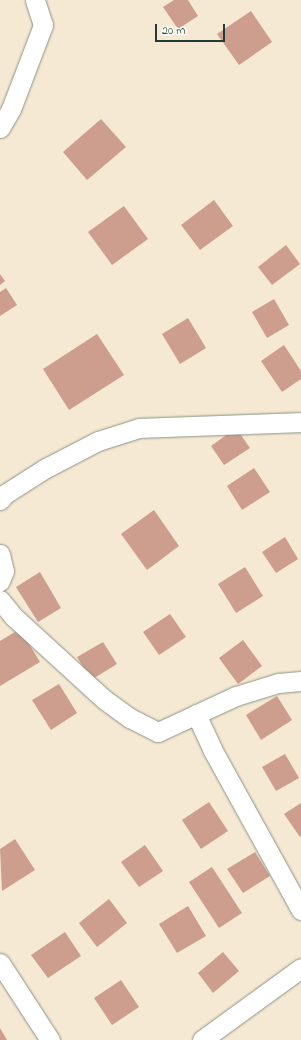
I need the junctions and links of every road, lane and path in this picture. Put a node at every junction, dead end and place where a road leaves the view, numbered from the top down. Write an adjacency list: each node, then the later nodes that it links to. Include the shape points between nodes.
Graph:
1 (35, 0): 2 (street, via 43,25 11,109)
2 (0, 128)
3 (301, 422): 4 (street, via 139,428 98,441)
4 (2, 494)
5 (0, 554): 6 (street, via 4,571)
6 (0, 581)
7 (0, 600): 9 (street, via 51,651 130,718 158,732)
8 (301, 681): 9 (street, via 278,683 236,696)
9 (196, 714): 10 (street, via 212,749)
10 (301, 910)
11 (0, 963): 13 (street)
12 (301, 968): 14 (street)
13 (50, 1040)
14 (202, 1040)

